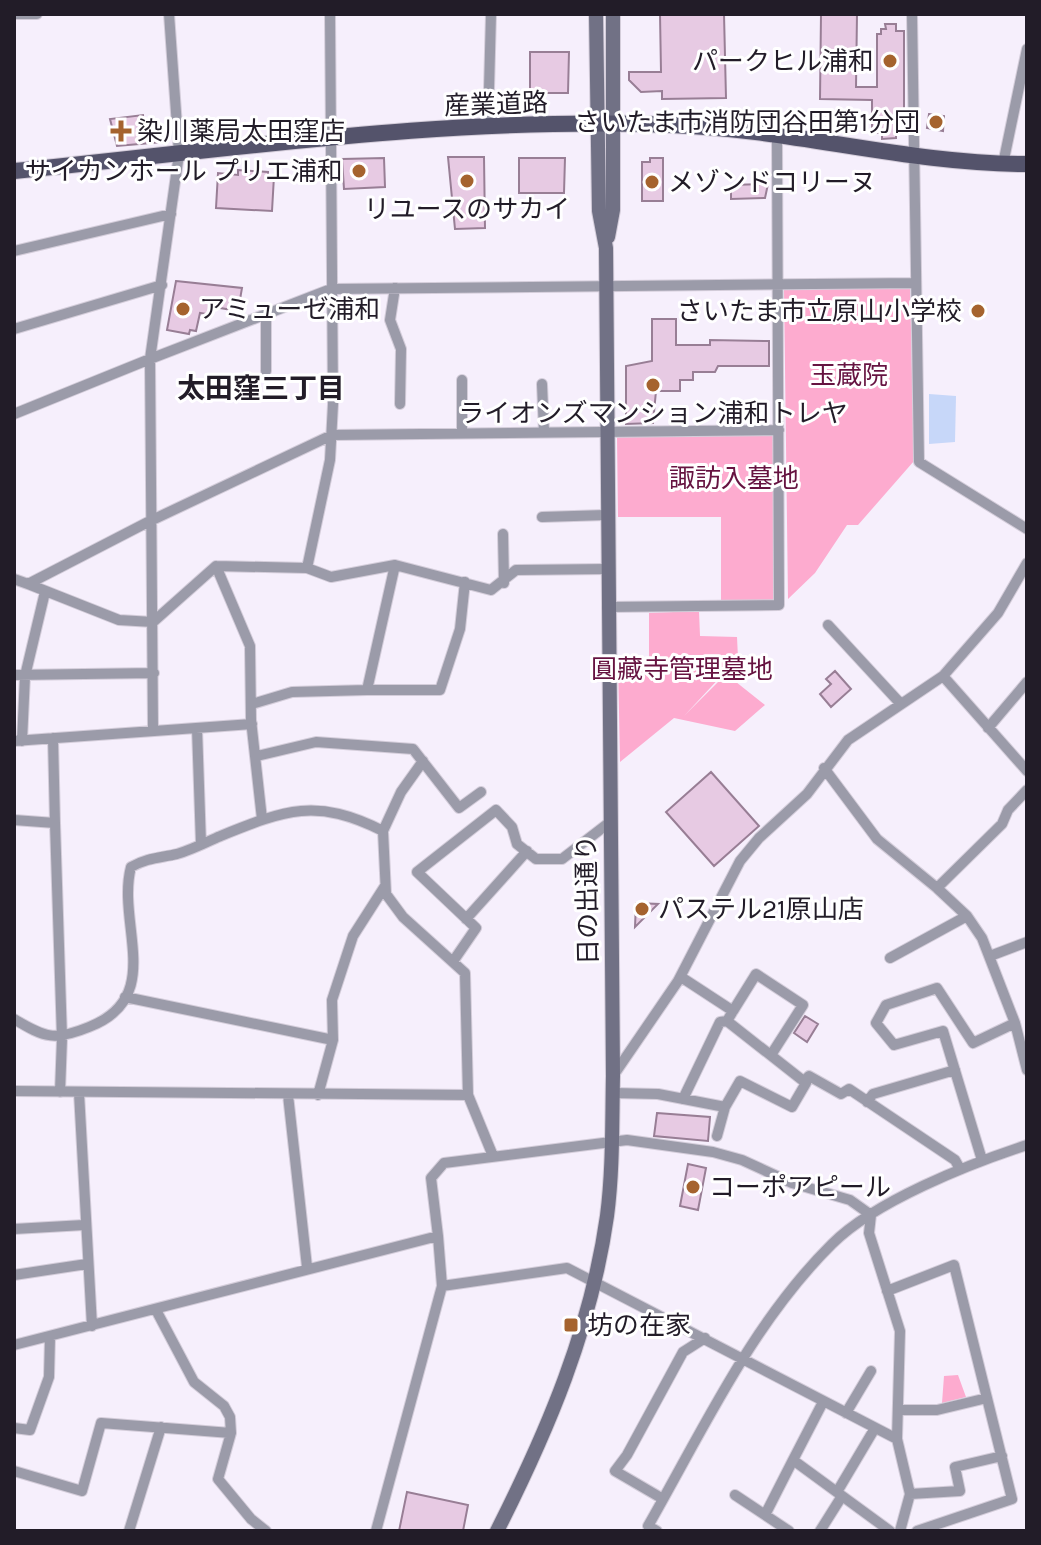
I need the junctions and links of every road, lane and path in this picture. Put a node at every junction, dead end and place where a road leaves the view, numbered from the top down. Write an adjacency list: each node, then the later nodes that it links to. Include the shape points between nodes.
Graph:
1 (14, 14): 2 (street)
2 (37, 14)
3 (169, 14): 14 (street)
4 (330, 14): 12 (street)
5 (491, 14): 11 (street)
6 (596, 14): 10 (street, 日の出通り)
7 (613, 14): 10 (street, 日の出通り)
8 (912, 14): 15 (street)
9 (1027, 49): 16 (street)
10 (605, 125): 11 (main road, 産業道路); 13 (main road, 産業道路, via 722,127); 24 (street, 日の出通り, via 613,210)
11 (488, 127): 12 (main road, 産業道路)
12 (331, 136): 14 (main road, 産業道路); 26 (street)
13 (777, 136): 15 (main road, 産業道路); 22 (street)
14 (179, 154): 18 (main road, 産業道路); 19 (street)
15 (914, 158): 16 (main road, 産業道路); 21 (street)
16 (1003, 164): 17 (main road, 産業道路)
17 (1027, 164)
18 (14, 171)
19 (171, 214): 20 (street); 23 (street)
20 (14, 251)
21 (915, 283): 22 (street); 43 (street, via 919,462)
22 (775, 284): 24 (street); 35 (street)
23 (162, 285): 28 (street); 29 (street)
24 (606, 287): 25 (street); 36 (street, 日の出通り)
25 (395, 288): 26 (street); 33 (street, via 390,320 401,349)
26 (331, 289): 27 (street); 39 (street)
27 (266, 314): 29 (street); 30 (street)
28 (14, 329)
29 (150, 359): 34 (street); 42 (street)
30 (266, 371)
31 (462, 380): 38 (street)
32 (542, 384): 37 (street)
33 (400, 404)
34 (14, 414)
35 (779, 430): 36 (street); 55 (street, via 779,605)
36 (606, 431): 37 (street); 40 (street, 日の出通り)
37 (544, 432): 38 (street)
38 (462, 433): 39 (street)
39 (332, 435): 42 (street); 48 (street)
40 (606, 515): 41 (street); 49 (street, 日の出通り)
41 (542, 517)
42 (148, 522): 53 (street); 56 (street)
43 (1027, 529)
44 (503, 534): 52 (street)
45 (1027, 563): 60 (street, via 998,613)
46 (395, 565): 48 (street, via 331,577); 51 (street); 62 (street)
47 (216, 566): 48 (street); 56 (street); 64 (street, via 250,646)
48 (307, 568)
49 (607, 569): 52 (street, via 516,570); 55 (street, 日の出通り)
50 (14, 579): 53 (street)
51 (465, 582): 52 (street, via 491,590); 62 (street, via 460,629 440,690)
52 (504, 583)
53 (28, 584): 54 (street)
54 (45, 592): 56 (street, via 119,620); 59 (street)
55 (607, 607): 79 (street, 日の出通り)
56 (153, 622): 58 (street)
57 (828, 625): 63 (street)
58 (154, 673): 59 (street); 68 (street)
59 (20, 676): 70 (street)
60 (943, 676): 63 (street); 67 (street)
61 (1027, 682): 67 (street)
62 (367, 690): 64 (street, via 292,692)
63 (899, 702): 73 (street, via 848,740)
64 (252, 704): 65 (street)
65 (252, 724): 66 (street); 71 (street)
66 (197, 728): 68 (street); 82 (street)
67 (988, 728): 74 (street)
68 (153, 729): 69 (street)
69 (53, 738): 70 (street); 80 (street)
70 (18, 741)
71 (257, 756): 72 (street, via 316,742 413,749); 77 (street)
72 (423, 761): 76 (street, via 459,808); 81 (street)
73 (824, 768): 85 (street, via 877,839); 92 (street, via 807,794 740,861)
74 (1027, 771)
75 (1027, 790): 85 (street, via 1002,824)
76 (481, 792)
77 (262, 819): 81 (street, via 322,808); 82 (street)
78 (14, 820): 80 (street)
79 (610, 822): 83 (street, via 562,859 536,859); 102 (street, 日の出通り)
80 (55, 823): 97 (street)
81 (383, 831): 84 (street)
82 (201, 844): 93 (street, via 131,867 136,968)
83 (527, 851): 87 (street); 87 (street, via 496,810 417,872)
84 (385, 886): 91 (street, via 403,917); 98 (street, via 353,936 332,1000)
85 (937, 888): 86 (street)
86 (967, 916): 89 (street); 90 (street)
87 (466, 919): 91 (street, via 476,928)
88 (1027, 942): 89 (street)
89 (990, 956): 96 (street)
90 (890, 958)
91 (454, 960): 110 (street, via 465,973)
92 (681, 977): 94 (street); 102 (street)
93 (125, 997): 97 (street, via 111,1019); 98 (street)
94 (730, 1016): 99 (street); 99 (street, via 756,974 803,1005); 111 (street, via 720,1022)
95 (14, 1019): 97 (street)
96 (1015, 1023): 100 (street, via 973,1043 937,988 886,1005 876,1023 894,1045 943,1031); 101 (street)
97 (62, 1038): 105 (street)
98 (333, 1040): 109 (street)
99 (771, 1055): 103 (street)
100 (955, 1070): 112 (street, via 873,1094); 118 (street)
101 (1027, 1070)
102 (613, 1076): 107 (street, 日の出通り)
103 (804, 1081): 112 (street, via 809,1076 841,1094 849,1089); 113 (street, via 792,1107 740,1081)
104 (14, 1091): 105 (street)
105 (60, 1092): 106 (street)
106 (79, 1093): 108 (street); 121 (street)
107 (613, 1093): 111 (street); 115 (street, 日の出通り)
108 (288, 1095): 109 (street); 125 (street)
109 (318, 1095): 110 (street)
110 (468, 1095): 117 (street)
111 (683, 1099): 113 (street)
112 (867, 1102): 119 (street, via 955,1160)
113 (725, 1107): 114 (street)
114 (717, 1136)
115 (612, 1141): 117 (street); 120 (street, via 742,1160 792,1183 850,1200); 127 (street, 日の出通り, via 607,1213)
116 (1027, 1145): 118 (street)
117 (493, 1156): 123 (street, via 437,1168 431,1178)
118 (982, 1160): 119 (street)
119 (960, 1169): 120 (street)
120 (871, 1215): 129 (street, via 869,1233); 135 (street, via 833,1243)
121 (84, 1225): 122 (street); 124 (street)
122 (14, 1229)
123 (438, 1236): 125 (street); 128 (street)
124 (87, 1264): 126 (street); 131 (street)
125 (307, 1267): 130 (street)
126 (14, 1275)
127 (594, 1281): 128 (street, via 567,1268); 133 (street); 158 (street, 日の出通り, via 557,1407)
128 (442, 1286): 157 (street)
129 (887, 1291): 137 (street, via 954,1265); 139 (street, via 900,1331)
130 (156, 1310): 131 (street); 144 (street, via 194,1382 224,1406)
131 (92, 1326): 132 (street)
132 (50, 1337): 134 (street); 142 (street, via 49,1377 30,1430)
133 (705, 1338): 135 (street); 152 (street, via 683,1352 615,1471)
134 (14, 1345)
135 (743, 1359): 138 (street); 152 (street)
136 (871, 1371): 140 (street)
137 (987, 1398): 139 (street, via 937,1410); 146 (street)
138 (823, 1402): 140 (street); 147 (street)
139 (898, 1410): 145 (street)
140 (846, 1413): 143 (street)
141 (161, 1427): 144 (street); 148 (street, via 101,1423 82,1491); 155 (street)
142 (14, 1428)
143 (875, 1428): 145 (street); 149 (street)
144 (231, 1433): 156 (street, via 218,1479)
145 (897, 1439): 150 (street)
146 (1002, 1456): 150 (street, via 955,1467 960,1491); 163 (street, via 1012,1499)
147 (793, 1460): 149 (street); 153 (street)
148 (14, 1471)
149 (839, 1494): 160 (street); 161 (street)
150 (910, 1494): 162 (street)
151 (735, 1495): 153 (street)
152 (663, 1499): 159 (street, via 648,1526)
153 (765, 1515): 154 (street)
154 (784, 1530)
155 (129, 1531)
156 (266, 1531)
157 (376, 1531)
158 (497, 1531)
159 (657, 1531)
160 (820, 1531)
161 (890, 1531)
162 (900, 1531)
163 (917, 1531)

